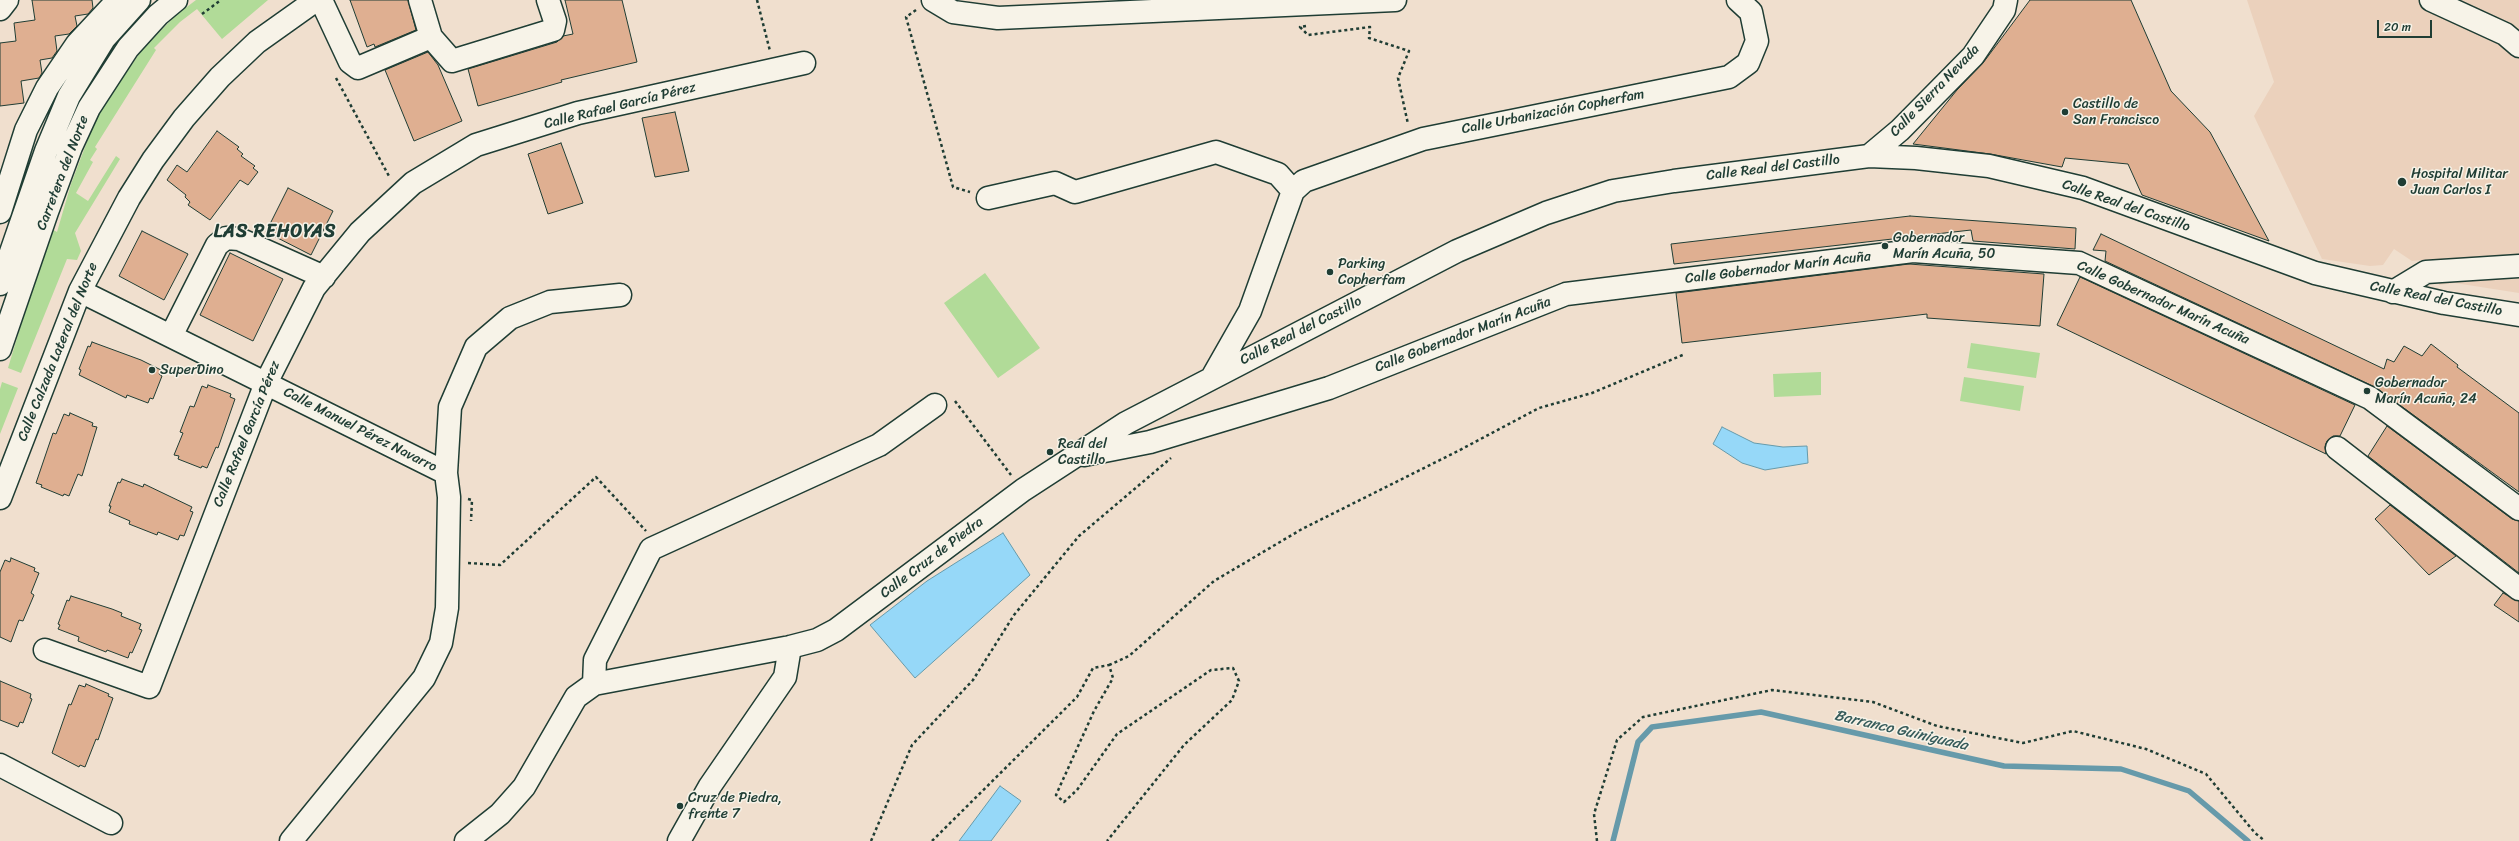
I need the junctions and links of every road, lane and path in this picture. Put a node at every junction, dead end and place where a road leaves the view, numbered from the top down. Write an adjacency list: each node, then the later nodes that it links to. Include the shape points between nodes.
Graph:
1 (7, 0): 16 (street)
2 (118, 0): 29 (street, via 77,44 47,88 26,130)
3 (139, 0): 32 (street, Carretera del Norte, via 104,39 69,96 46,151)
4 (176, 0): 38 (street, Carretera del Norte, via 158,15 128,48 89,108 71,147)
5 (222, 0): 17 (path)
6 (316, 0): 33 (street, Calle Calzada Lateral del Norte, via 257,42 220,77 184,118 129,198)
7 (321, 0): 19 (street, via 350,62 358,68)
8 (420, 0): 19 (street)
9 (548, 0): 19 (street, via 555,21 553,30 452,61)
10 (757, 0): 21 (path)
11 (1395, 0): 15 (street, via 998,18 953,12)
12 (1738, 0): 27 (street, Calle Urbanización Copherfam, via 1751,12 1757,41 1748,63 1729,77 1423,138 1304,181)
13 (2006, 0): 25 (street, Calle Sierra Nevada, via 2004,10 1973,56 1900,130)
14 (2431, 0): 20 (street, via 2505,34)
15 (926, 4): 28 (path, via 906,17 953,186)
16 (0, 9)
17 (202, 14)
18 (1307, 26): 24 (path, via 1300,27 1308,35 1370,27 1369,38 1409,51 1398,78 1408,124)
19 (431, 37)
20 (2519, 46)
21 (771, 54)
22 (804, 63): 31 (street, Calle Rafael García Pérez, via 578,113 476,145 413,183 360,232)
23 (333, 72): 26 (path)
24 (1401, 128)
25 (1869, 156): 34 (street, Calle Real del Castillo, via 1989,166 2083,188 2315,273); 40 (street, Calle Real del Castillo, via 1613,191 1546,213 1457,250)
26 (393, 183)
27 (1292, 191): 28 (street, via 1278,174 1216,152 1075,192 1055,183); 40 (street, via 1250,311)
28 (988, 198)
29 (0, 212)
30 (2519, 266): 34 (street, via 2426,272)
31 (324, 277): 37 (street, via 239,239 226,238 217,245); 41 (street, Calle Rafael García Pérez, via 314,288)
32 (0, 284)
33 (80, 291): 37 (street, Calle Manuel Pérez Navarro); 49 (street, Calle Calzada Lateral del Norte)
34 (2392, 292): 36 (street, Calle Real del Castillo)
35 (620, 295): 46 (street, via 550,302 510,318 476,347 450,407)
36 (2519, 315)
37 (171, 336): 41 (street, Calle Manuel Pérez Navarro)
38 (0, 349)
39 (1685, 354): 57 (path, via 1592,393 1538,408 1302,529 1214,581 1129,656)
40 (1213, 376): 45 (street, Calle Real del Castillo, via 1126,423)
41 (266, 383): 46 (street, Calle Manuel Pérez Navarro); 56 (street, Calle Rafael García Pérez, via 148,687)
42 (935, 405): 47 (path, via 950,395); 52 (street, via 879,445)
43 (2338, 448): 54 (street)
44 (1172, 457): 64 (path, via 1079,536 1014,615 973,680 912,745)
45 (1069, 458): 47 (street, Calle Cruz de Piedra); 50 (street, Calle Gobernador Marín Acuña, via 1150,442 1329,388 1566,294 1913,251 2079,263 2370,398)
46 (446, 473): 48 (street)
47 (1023, 490): 55 (street, Calle Cruz de Piedra, via 836,630 817,640)
48 (450, 497): 51 (path, via 472,500); 61 (street, via 446,608 441,643 424,678)
49 (0, 498)
50 (2519, 509)
51 (470, 524)
52 (651, 549): 53 (path, via 647,532 596,477 500,565 468,563); 58 (street, via 595,660)
53 (468, 555)
54 (2519, 589)
55 (790, 647): 58 (street, Calle Cruz de Piedra); 63 (street, via 785,677 710,786)
56 (45, 650)
57 (1109, 665): 65 (path, via 1094,668 1078,697); 66 (path, via 1113,678 1094,711 1056,795 1064,802 1077,790 1117,734 1210,670 1233,668 1239,682 1232,700 1184,745)
58 (594, 684): 62 (street, via 576,697 524,787 500,814)
59 (0, 765): 60 (street)
60 (111, 823)
61 (291, 841)
62 (466, 841)
63 (679, 841)
64 (871, 841)
65 (932, 841)
66 (1107, 841)
67 (1598, 841): 68 (path, via 1594,814 1618,740 1643,717 1772,690 1874,702 1937,726 2023,743 2073,731 2146,749 2206,774 2255,833)
68 (2265, 841)

